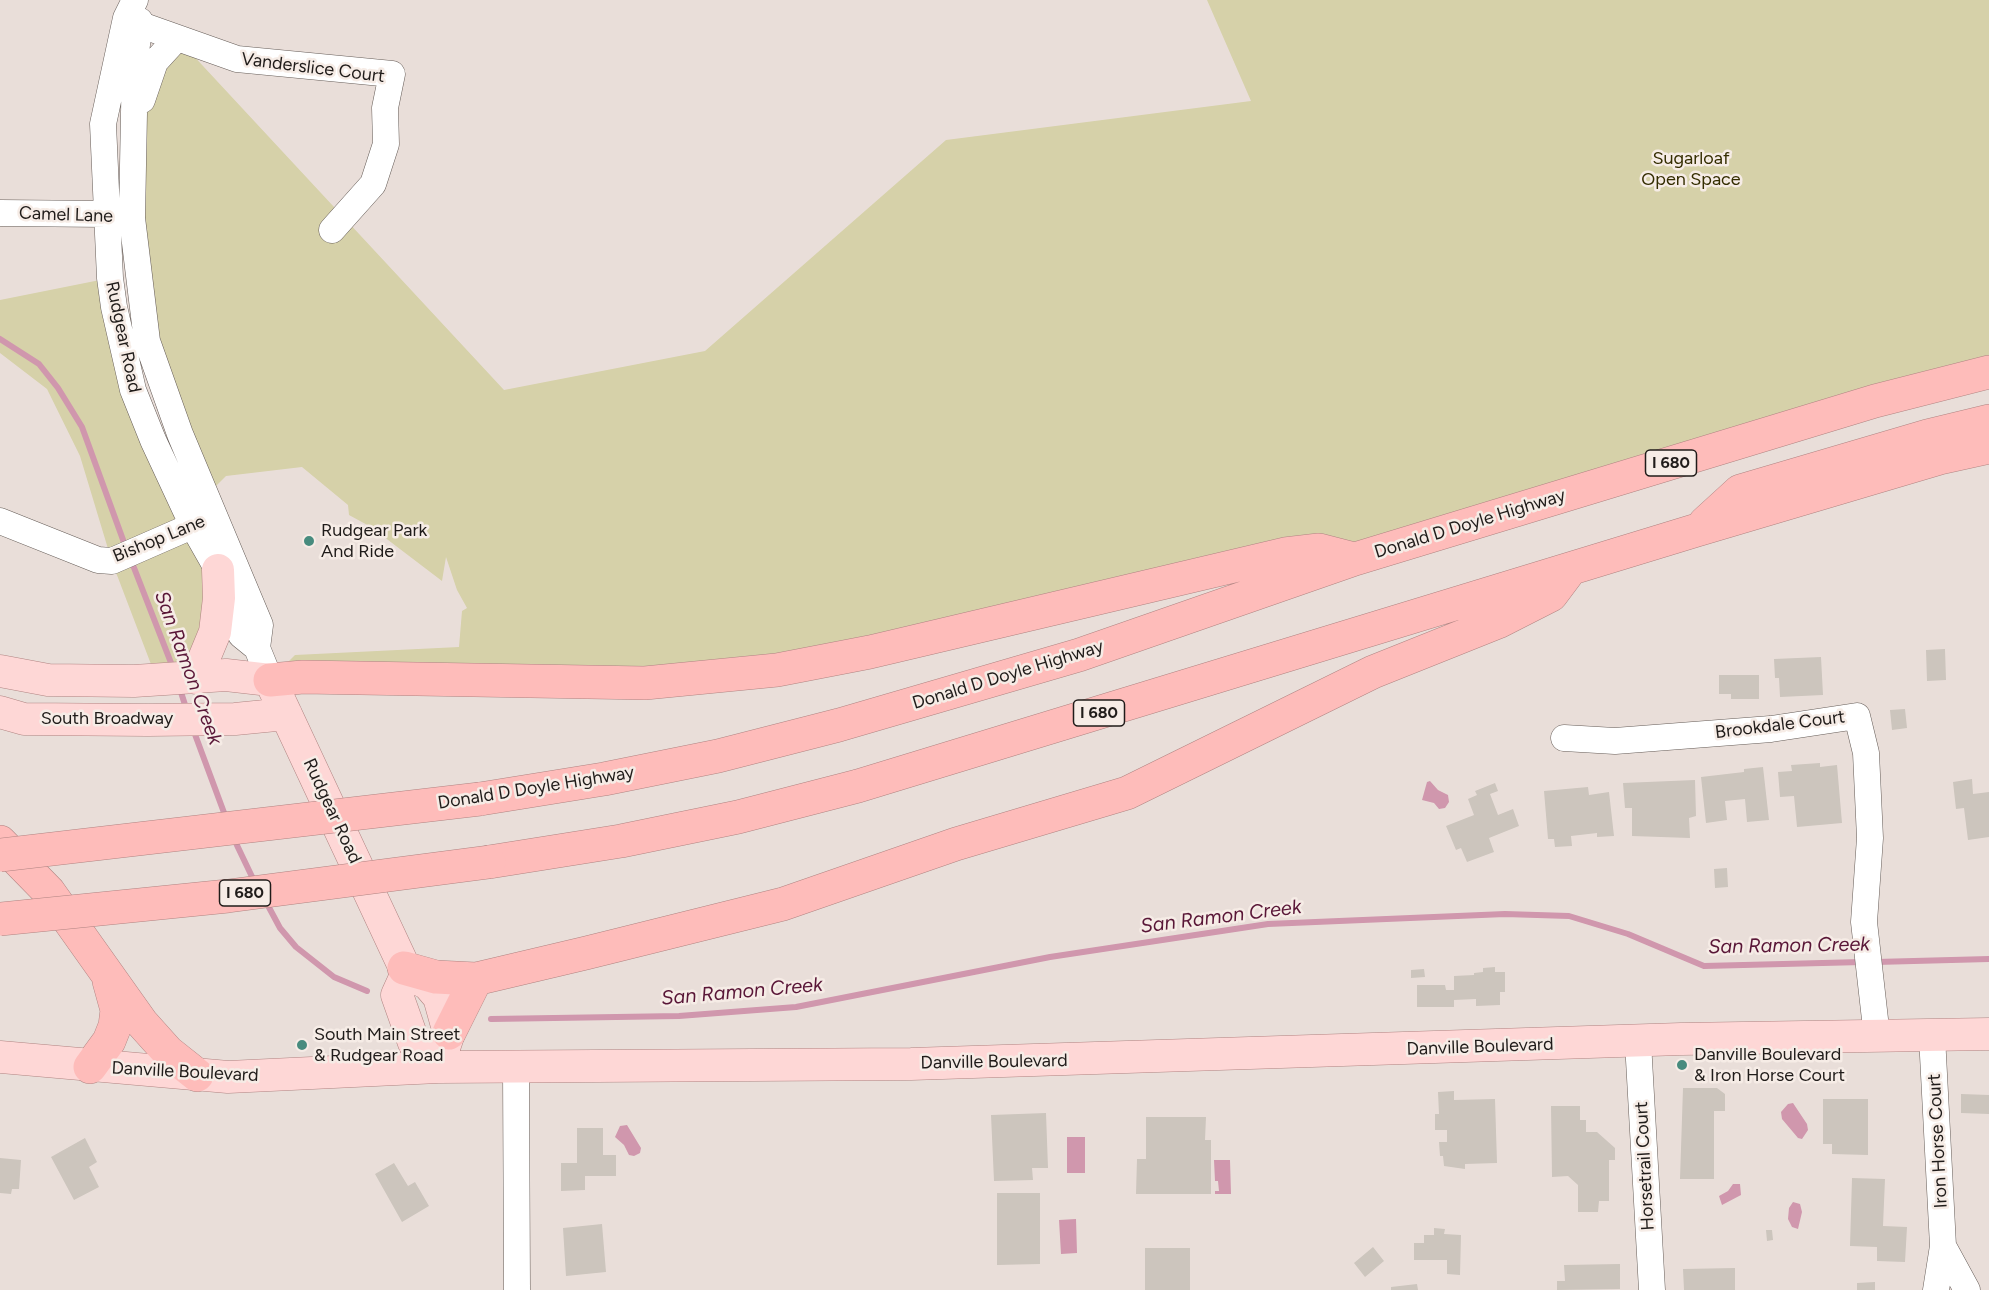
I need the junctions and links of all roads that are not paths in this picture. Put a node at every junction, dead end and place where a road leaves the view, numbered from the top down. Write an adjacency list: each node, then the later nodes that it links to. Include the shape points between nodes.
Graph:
1 (137, 0): 2 (street, Rudgear Road); 6 (street, Rudgear Road, via 126,18 103,124)
2 (141, 25): 3 (street, Vanderslice Court); 4 (street, Rudgear Road, via 135,60)
3 (177, 38): 4 (street, via 155,62); 8 (street, Vanderslice Court, via 237,59 392,74 386,108 386,144 373,184)
4 (135, 120): 7 (street, Rudgear Road)
5 (0, 213): 6 (street, Camel Lane)
6 (107, 214): 7 (street, Camel Lane); 14 (street, Rudgear Road, via 111,287 133,390)
7 (132, 218): 12 (street, Rudgear Road, via 147,341 180,434)
8 (332, 230)
9 (1989, 372): 16 (highway, Donald D Doyle Highway / I 680, via 1875,401)
10 (1989, 421): 15 (highway, I 680, via 1740,491)
11 (1989, 447): 15 (highway, I 680)
12 (216, 516): 14 (street, Bishop Lane); 18 (street, Rudgear Road)
13 (0, 521): 14 (street, Bishop Lane, via 98,560 112,561)
14 (193, 526): 18 (street, Rudgear Road)
15 (1697, 530): 17 (highway, I 680)
16 (1355, 559): 21 (highway, via 1319,550 1285,554 870,652 777,670 645,683 303,677); 26 (highway, Donald D Doyle Highway / I 680, bridge, via 1078,655 839,725 706,759 480,799)
17 (1572, 567): 27 (highway, I 680, bridge, via 858,786 726,819 489,862 228,896); 30 (highway, via 1551,595 1498,622 1373,672 1127,793 956,844 783,904)
18 (228, 571): 20 (main road, via 219,598 215,632); 21 (street, Rudgear Road, via 240,635 257,648)
19 (0, 671): 20 (main road, South Broadway, via 48,680)
20 (196, 678): 21 (main road, South Broadway, via 226,675)
21 (270, 680): 23 (main road, Rudgear Road)
22 (0, 712): 23 (main road, South Broadway, via 24,719 148,720)
23 (286, 714): 29 (main road, Rudgear Road)
24 (1564, 738): 34 (street, Brookdale Court, via 1615,741 1771,729 1857,716 1866,753 1870,838 1864,922)
25 (0, 842): 28 (highway, via 49,892)
26 (0, 855)
27 (0, 919)
28 (107, 970): 37 (highway, via 117,1010 115,1026); 40 (highway, via 155,1039)
29 (406, 971): 30 (highway); 31 (main road, via 429,984 440,997); 38 (main road, via 397,995 414,1043)
30 (476, 979): 31 (highway)
31 (449, 1033): 38 (main road)
32 (1989, 1034): 33 (main road, Danville Boulevard)
33 (1932, 1036): 34 (main road, Danville Boulevard); 41 (street, Iron Horse Court)
34 (1877, 1037): 35 (main road, Danville Boulevard)
35 (1638, 1042): 39 (main road, Danville Boulevard, via 911,1064); 43 (street, Horsetrail Court)
36 (0, 1057): 37 (main road, Danville Boulevard)
37 (90, 1067): 40 (main road, Danville Boulevard)
38 (438, 1067): 39 (main road, Danville Boulevard); 40 (main road, Danville Boulevard, via 228,1077)
39 (516, 1067): 42 (street)
40 (197, 1075)
41 (1943, 1246): 44 (street, Iron Horse Court); 45 (street, Iron Horse Court)
42 (517, 1290)
43 (1652, 1290)
44 (1936, 1290)
45 (1967, 1290)

